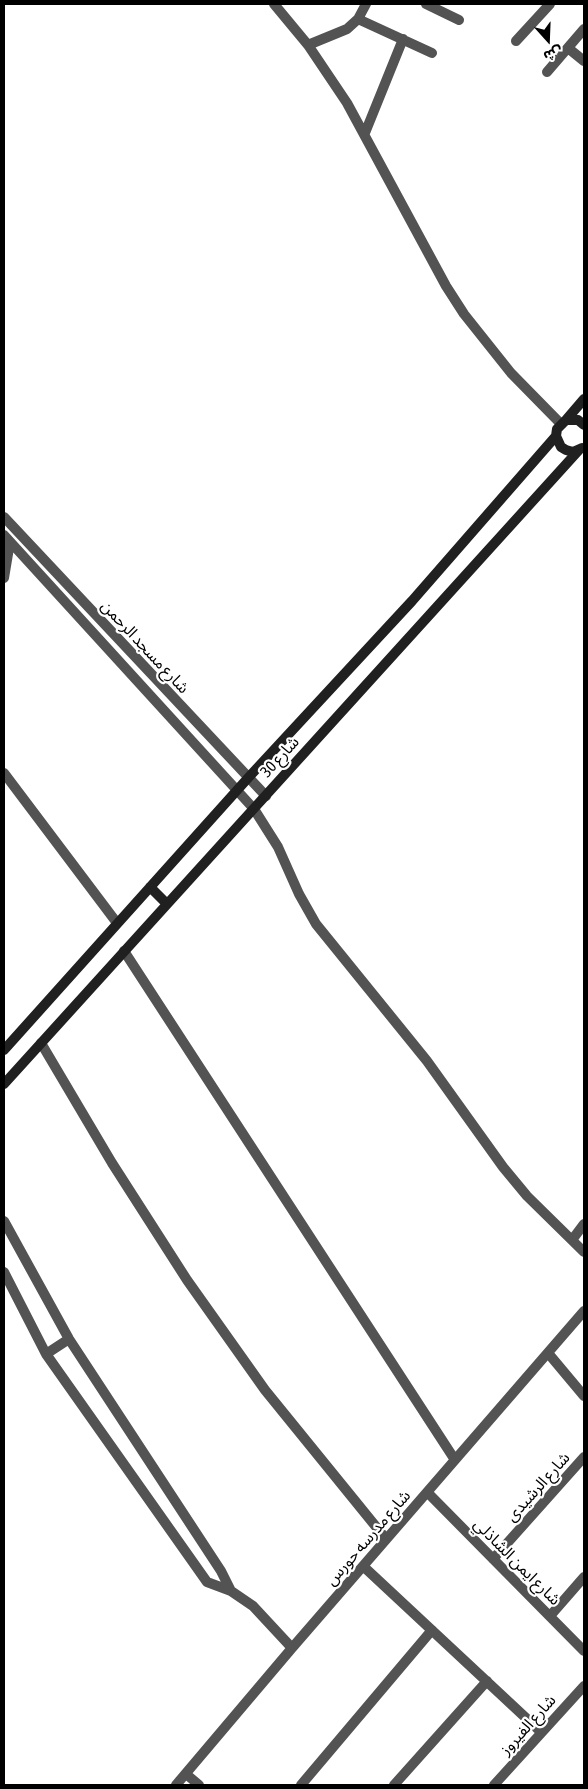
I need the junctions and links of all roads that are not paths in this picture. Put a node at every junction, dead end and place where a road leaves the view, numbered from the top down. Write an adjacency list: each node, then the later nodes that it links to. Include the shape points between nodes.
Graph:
1 (274, 4): 10 (street)
2 (366, 4): 5 (street)
3 (426, 4): 6 (street)
4 (550, 4): 9 (street)
5 (358, 19): 8 (street); 10 (street, via 347,29)
6 (459, 20)
7 (584, 29): 11 (street)
8 (403, 39): 12 (street); 15 (street)
9 (516, 41)
10 (308, 45): 15 (street)
11 (568, 48): 13 (street); 14 (street)
12 (432, 52)
13 (584, 61)
14 (547, 72)
15 (365, 133): 17 (street, via 464,314 506,367)
16 (584, 399): 17 (street)
17 (563, 422): 18 (street, via 578,420); 19 (street, شارع 30)
18 (584, 425)
19 (556, 436): 20 (street, via 566,450); 25 (street, شارع 30, via 412,601)
20 (583, 447): 27 (street, شارع 30)
21 (4, 517): 25 (street, شارع مسجد الرحمن)
22 (7, 538): 23 (street); 26 (street, شارع مسجد الرحمن)
23 (4, 578)
24 (4, 773): 31 (street)
25 (248, 778): 26 (street, شارع 30); 27 (street, شارع مسجد الرحمن)
26 (237, 790): 28 (street, شارع مسجد الرحمن); 29 (street, شارع 30)
27 (266, 796): 28 (street, شارع 30)
28 (254, 809): 30 (street, شارع 30); 38 (street, شارع مسجد الرحمن, via 278,847 316,924 427,1061 503,1167)
29 (150, 887): 30 (street); 31 (street, شارع 30)
30 (167, 904): 32 (street, شارع 30)
31 (117, 923): 34 (street, شارع 30)
32 (124, 951): 33 (street, شارع 30); 47 (street)
33 (41, 1043): 35 (street, شارع 30); 49 (street, via 187,1280 265,1390)
34 (4, 1050)
35 (4, 1084)
36 (4, 1221): 42 (street)
37 (584, 1224): 38 (street)
38 (572, 1240): 39 (street, شارع مسجد الرحمن)
39 (584, 1252)
40 (4, 1272): 44 (street)
41 (584, 1311): 43 (street, شارع مدرسه حورس)
42 (69, 1339): 44 (street); 53 (street, via 221,1571)
43 (548, 1353): 45 (street); 47 (street, شارع مدرسه حورس)
44 (46, 1354): 53 (street, via 207,1582)
45 (584, 1396)
46 (584, 1457): 50 (street, شارع الرشيدى)
47 (455, 1460): 48 (street, شارع مدرسه حورس)
48 (428, 1493): 49 (street, شارع مدرسه حورس); 50 (street, شارع ايمن الشاذلي)
49 (386, 1539): 51 (street, شارع مدرسه حورس)
50 (493, 1559): 54 (street, شارع ايمن الشاذلي)
51 (363, 1566): 55 (street); 56 (street, شارع مدرسه حورس)
52 (584, 1577): 54 (street)
53 (230, 1591): 56 (street, via 258,1611)
54 (550, 1616): 57 (street, شارع ايمن الشاذلي)
55 (432, 1630): 58 (street); 64 (street)
56 (292, 1648): 61 (street, شارع مدرسه حورس)
57 (584, 1651)
58 (487, 1681): 60 (street); 65 (street)
59 (584, 1686): 60 (street, شارع الفيروز)
60 (542, 1732): 66 (street, شارع الفيروز)
61 (186, 1774): 62 (street, شارع مدرسه حورس); 63 (street)
62 (176, 1785)
63 (199, 1785)
64 (301, 1785)
65 (394, 1785)
66 (494, 1785)

